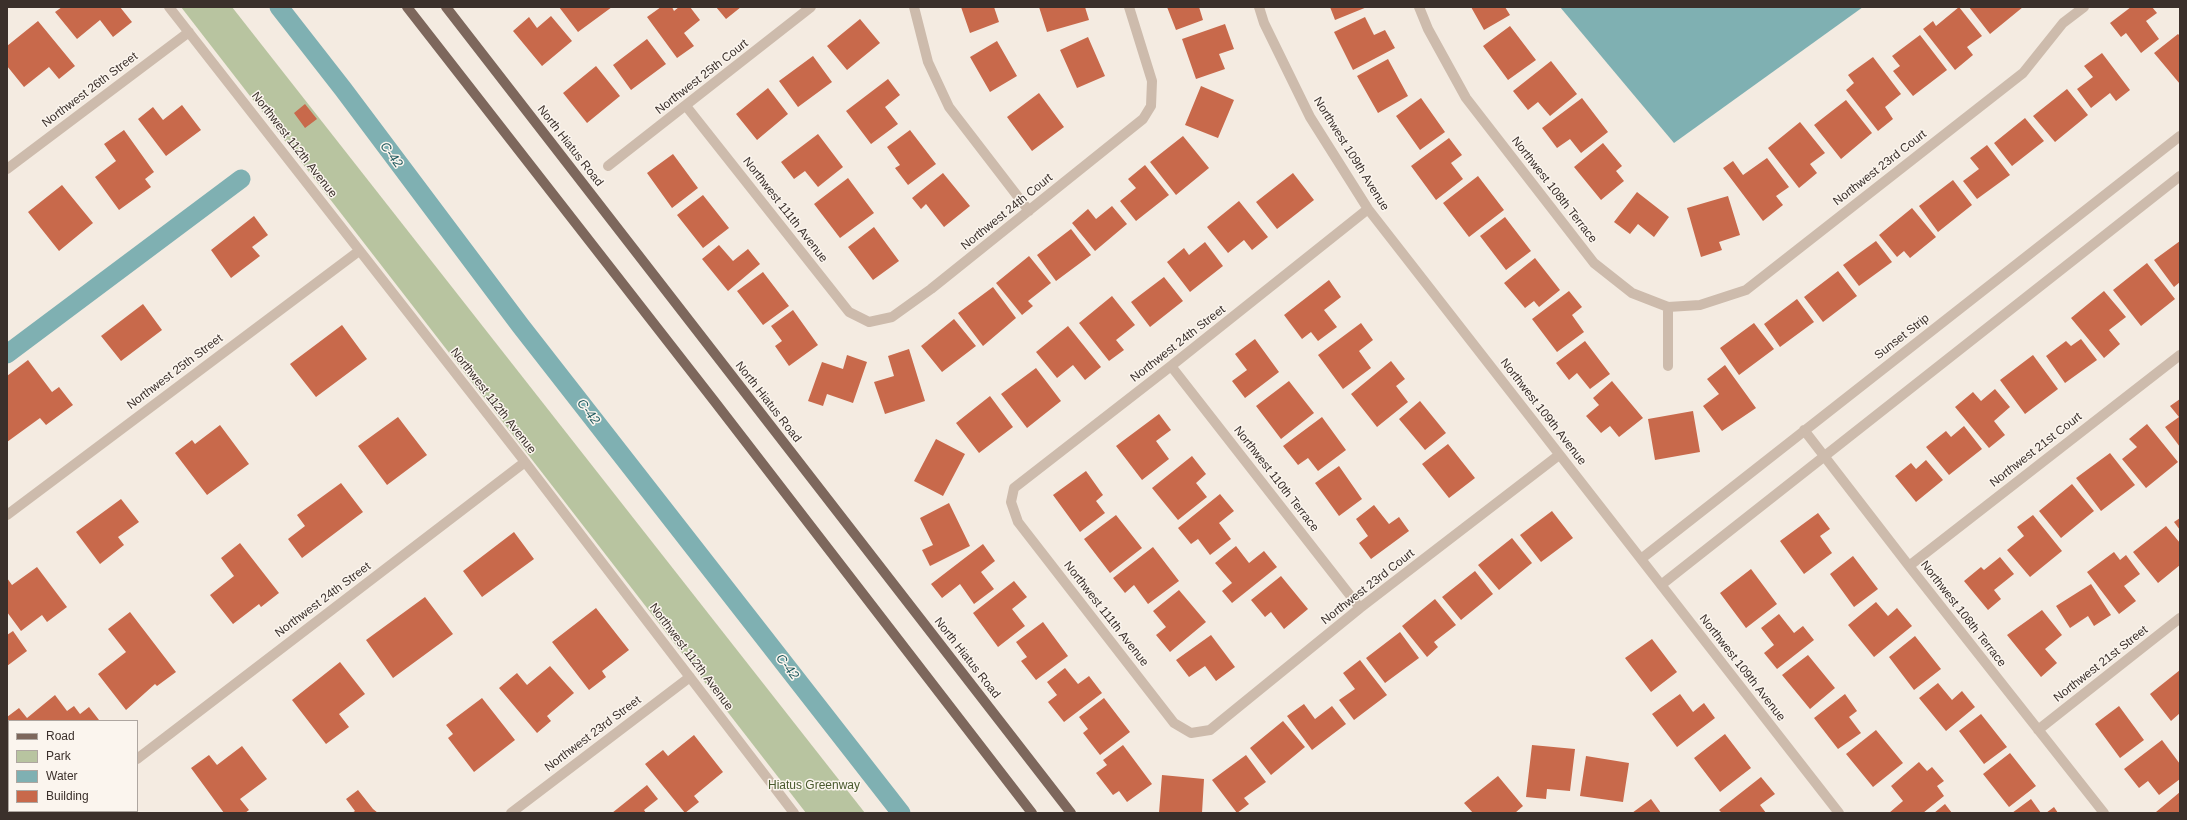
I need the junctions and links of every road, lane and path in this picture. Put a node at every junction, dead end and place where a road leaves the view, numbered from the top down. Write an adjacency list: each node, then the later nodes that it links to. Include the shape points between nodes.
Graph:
1 (170, 7): 10 (street, Northwest 112th Avenue)
2 (407, 7): 41 (main road)
3 (446, 7): 42 (main road, North Hiatus Road)
4 (811, 7): 11 (street, Northwest 25th Court)
5 (914, 7): 17 (street, via 928,62 949,107)
6 (1129, 7): 17 (street, Northwest 24th Court, via 1152,81 1151,106 1143,119)
7 (1259, 7): 16 (street, Northwest 109th Avenue, via 1264,23 1310,117)
8 (1420, 7): 19 (street, Northwest 108th Terrace, via 1428,29 1466,98 1594,263 1632,293)
9 (2084, 7): 19 (street, Northwest 23rd Court, via 2063,23 2023,73 1746,290 1700,305)
10 (189, 32): 14 (street, Northwest 26th Street); 18 (street, Northwest 112th Avenue)
11 (686, 106): 13 (street, Northwest 25th Court); 20 (street, Northwest 111th Avenue, via 849,312)
12 (2180, 136): 24 (street, Sunset Strip)
13 (608, 166)
14 (7, 169)
15 (2180, 176): 26 (street)
16 (1368, 209): 22 (street, Northwest 24th Street); 25 (street, Northwest 109th Avenue)
17 (1029, 211): 20 (street, Northwest 24th Court, via 892,317)
18 (359, 250): 27 (street, Northwest 112th Avenue); 29 (street, Northwest 25th Street)
19 (1668, 307): 23 (street)
20 (869, 322)
21 (2180, 355): 31 (street, Northwest 21st Court)
22 (1171, 366): 28 (street, Northwest 24th Street, via 1014,488); 33 (street, Northwest 110th Terrace)
23 (1668, 366)
24 (1804, 430): 26 (street, Northwest 108th Terrace); 30 (street, Sunset Strip)
25 (1559, 456): 30 (street, Northwest 109th Avenue); 33 (street, Northwest 23rd Court)
26 (1824, 456): 31 (street, Northwest 108th Terrace); 32 (street)
27 (525, 462): 35 (street, Northwest 112th Avenue); 38 (street, Northwest 24th Street)
28 (1011, 502): 37 (street, Northwest 111th Avenue, via 1018,522 1174,723)
29 (7, 515)
30 (1641, 559): 32 (street, Northwest 109th Avenue)
31 (1909, 566): 36 (street, Northwest 108th Terrace)
32 (1661, 585): 43 (street, Northwest 109th Avenue)
33 (1360, 608): 37 (street, Northwest 23rd Court, via 1210,730)
34 (2180, 618): 36 (street, Northwest 21st Street)
35 (690, 677): 39 (street, Northwest 23rd Street); 40 (street, Northwest 112th Avenue)
36 (2038, 730): 44 (street, Northwest 108th Terrace)
37 (1191, 734)
38 (138, 758)
39 (511, 813)
40 (794, 813)
41 (1032, 813)
42 (1071, 813)
43 (1839, 813)
44 (2104, 813)

